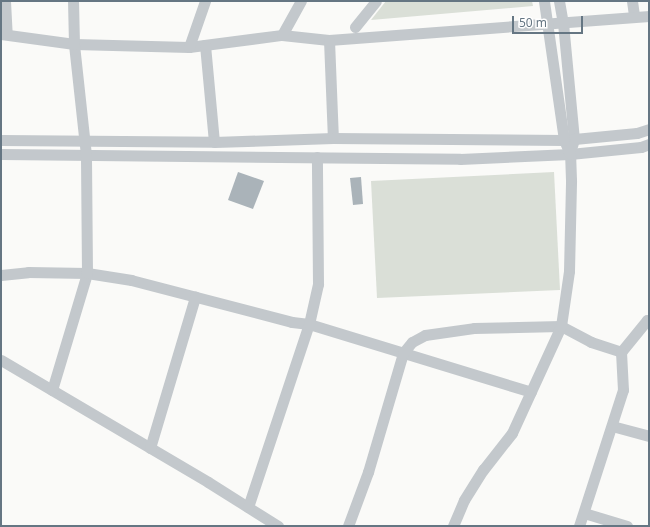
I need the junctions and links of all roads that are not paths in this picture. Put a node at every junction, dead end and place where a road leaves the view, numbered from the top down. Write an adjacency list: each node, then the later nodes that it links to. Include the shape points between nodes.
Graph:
1 (5, 1): 14 (street)
2 (72, 1): 17 (street)
3 (205, 1): 19 (street)
4 (302, 1): 15 (street)
5 (376, 1): 13 (street)
6 (544, 1): 12 (street)
7 (559, 1): 11 (street)
8 (632, 1): 9 (street)
9 (634, 16): 10 (street); 11 (street)
10 (649, 16)
11 (563, 23): 12 (street); 23 (street)
12 (548, 25): 16 (street); 23 (street)
13 (355, 27)
14 (4, 34): 17 (street)
15 (282, 35): 16 (street); 18 (street)
16 (329, 40): 21 (street)
17 (74, 44): 19 (street); 24 (street)
18 (205, 46): 19 (street); 25 (street)
19 (189, 47)
20 (649, 129): 23 (street, via 637,133)
21 (333, 138): 23 (street); 25 (street)
22 (1, 140): 24 (street)
23 (569, 140): 28 (street)
24 (85, 142): 25 (street); 29 (street)
25 (214, 142)
26 (649, 144): 28 (street)
27 (1, 154): 29 (street)
28 (570, 154): 30 (street, via 460,159); 36 (street, via 569,271)
29 (86, 155): 30 (street); 31 (street)
30 (317, 156): 35 (street, via 318,284)
31 (87, 273): 32 (street, via 28,272); 33 (street, via 131,280); 40 (street)
32 (1, 275)
33 (195, 297): 35 (street); 44 (street)
34 (649, 321): 37 (street, via 647,320)
35 (309, 324): 38 (street); 45 (street)
36 (561, 326): 37 (street, via 591,342); 38 (street, via 474,328 426,335 412,342); 41 (street)
37 (621, 352): 42 (street, via 623,390)
38 (403, 353): 41 (street); 48 (street, via 368,472)
39 (1, 360): 40 (street)
40 (52, 390): 44 (street)
41 (531, 392): 49 (street, via 512,433 483,470 464,500)
42 (612, 426): 43 (street); 46 (street)
43 (649, 436)
44 (150, 448): 45 (street)
45 (248, 507): 47 (street)
46 (584, 513): 50 (street); 51 (street)
47 (278, 526)
48 (348, 526)
49 (453, 526)
50 (579, 526)
51 (627, 526)

